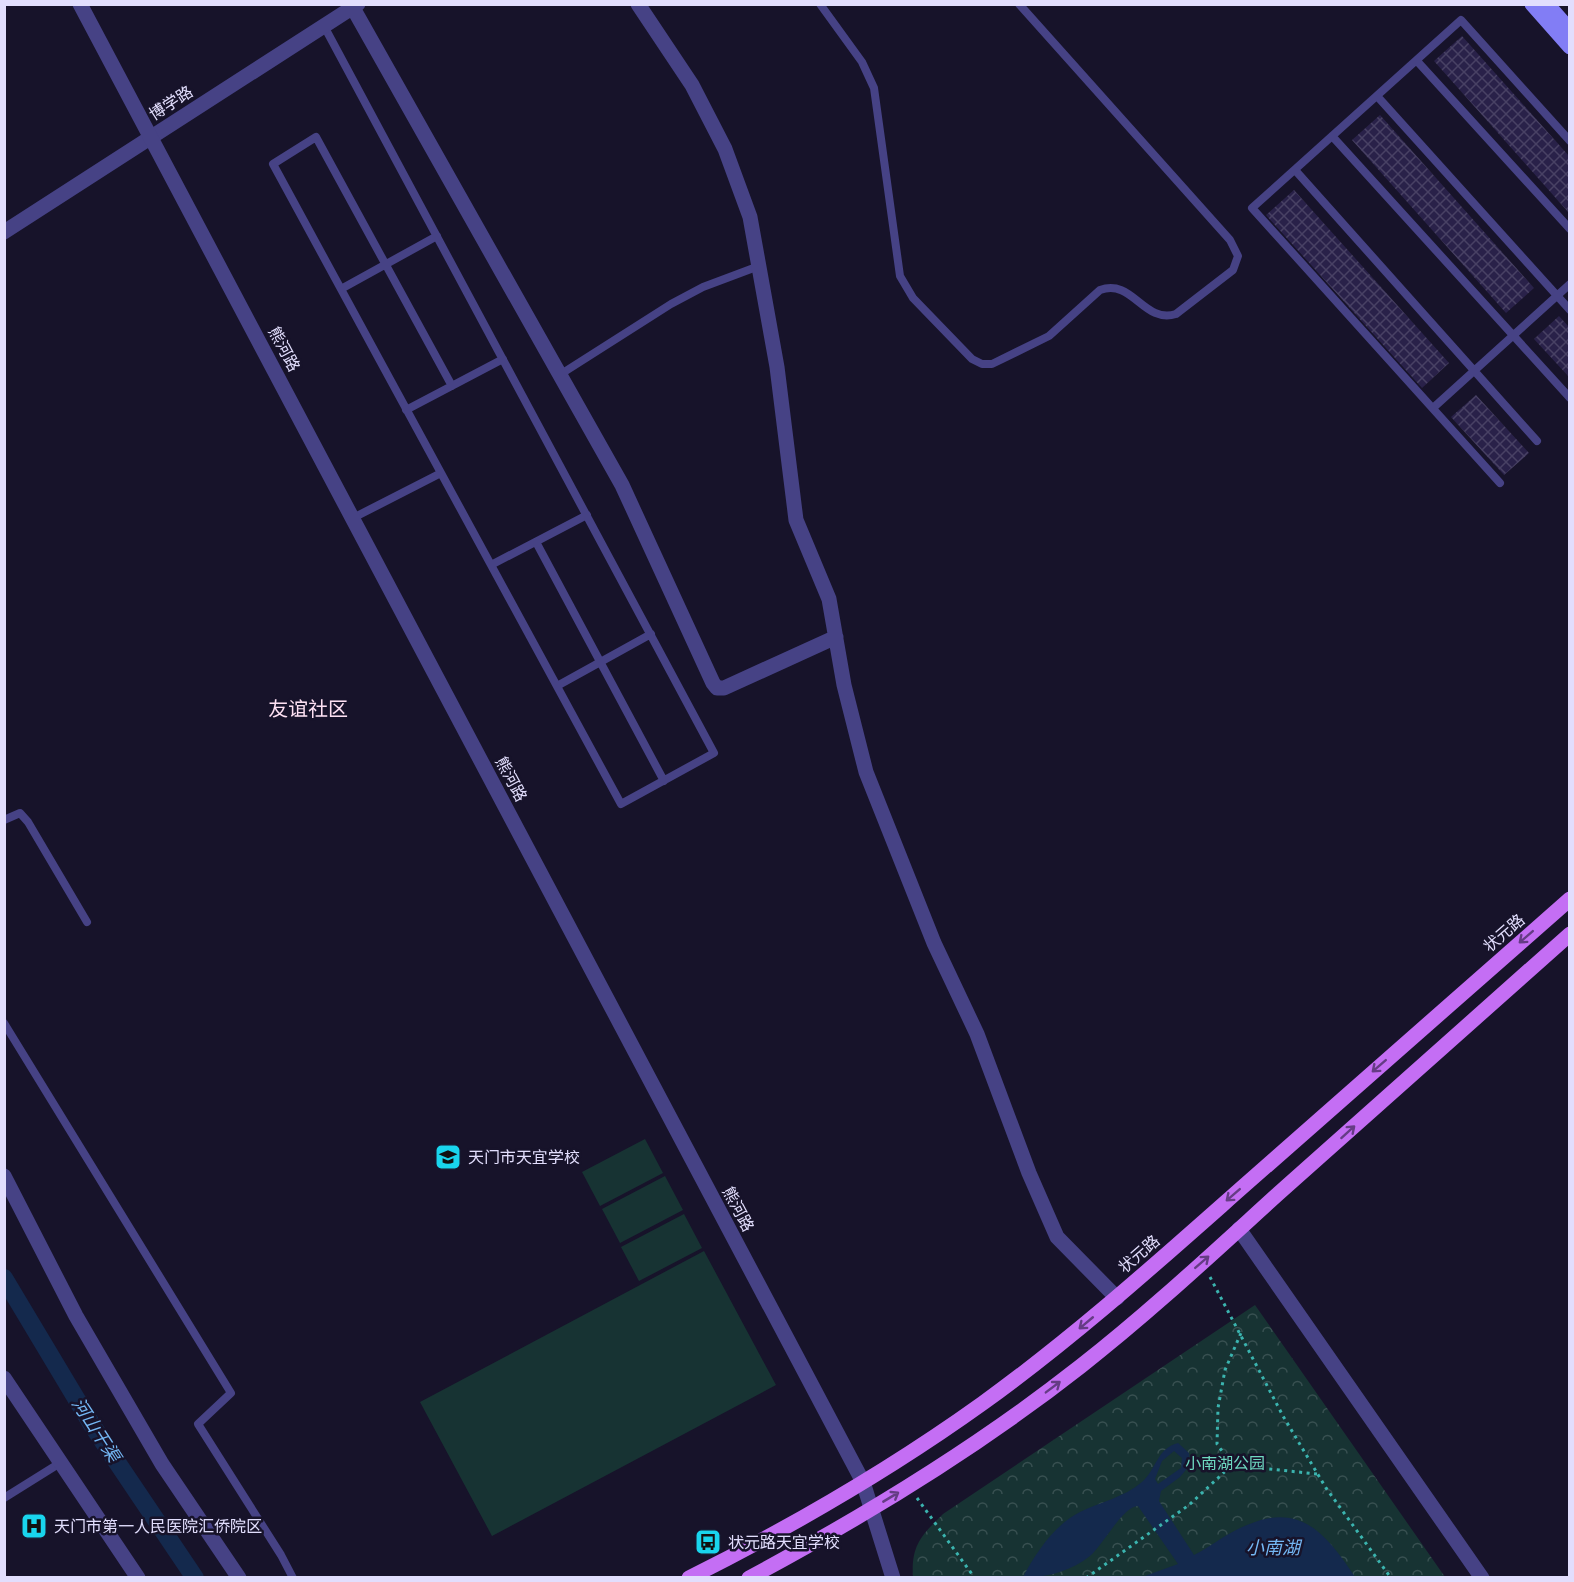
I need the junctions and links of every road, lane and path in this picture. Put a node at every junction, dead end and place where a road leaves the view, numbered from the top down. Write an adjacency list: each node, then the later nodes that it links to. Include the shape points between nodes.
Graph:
1 (80, 4): 14 (street, 熊河路)
2 (638, 4): 21 (street, via 692,85 725,149 750,217)
3 (820, 4): 4 (lane, via 866,68 874,88 904,285 972,359 992,364 1049,336 1100,290 1110,286 1128,292 1153,313 1176,314 1233,270 1238,256 1230,240)
4 (1019, 4)
5 (1532, 4): 10 (main road)
6 (1547, 4): 9 (main road)
7 (355, 6): 8 (street, 博学路); 29 (street)
8 (324, 26): 14 (street, 博学路); 19 (lane)
9 (1569, 30)
10 (1569, 46)
11 (1417, 61): 12 (lane); 15 (lane, via 1461,20); 17 (lane)
12 (1377, 96): 13 (lane); 24 (lane)
13 (1332, 136): 16 (lane); 26 (lane)
14 (152, 137): 18 (street, 博学路); 38 (street, 熊河路)
15 (1569, 141)
16 (1295, 170): 28 (lane); 32 (lane, via 1252,208)
17 (1569, 229)
18 (4, 232)
19 (437, 236): 20 (lane); 27 (lane)
20 (386, 265): 23 (lane); 23 (lane, via 316,137 273,164); 30 (lane)
21 (759, 266): 29 (lane, via 670,304); 42 (street, via 777,367 796,520 829,599)
22 (1569, 284): 24 (lane)
23 (341, 289): 33 (lane)
24 (1556, 296): 25 (lane); 26 (lane)
25 (1569, 310)
26 (1512, 336): 28 (lane); 31 (lane)
27 (503, 359): 30 (lane); 37 (lane)
28 (1474, 370): 32 (lane); 34 (lane)
29 (561, 374): 42 (street, via 622,485 717,688)
30 (452, 386): 33 (lane)
31 (1569, 398)
32 (1432, 408): 36 (lane)
33 (406, 410): 35 (lane)
34 (1537, 441)
35 (441, 473): 38 (lane); 40 (lane)
36 (1500, 483)
37 (587, 515): 39 (lane); 41 (lane)
38 (354, 518): 60 (street, 熊河路)
39 (536, 542): 40 (lane); 43 (lane)
40 (491, 565): 44 (lane)
41 (651, 634): 43 (lane); 45 (lane, via 714,753)
42 (836, 637): 54 (street, via 866,771 934,942 977,1034 1029,1173 1057,1236)
43 (600, 662): 44 (lane); 45 (lane)
44 (557, 686): 45 (lane, via 621,804)
45 (664, 781)
46 (4, 820): 48 (lane, via 20,813 28,822)
47 (1569, 899): 54 (main road, 状元路, one-way to 54)
48 (87, 922)
49 (1569, 934): 52 (main road, one-way to 49)
50 (4, 1023): 67 (lane, via 231,1393 198,1424)
51 (4, 1176): 66 (street, via 76,1316 162,1464)
52 (1239, 1229): 53 (main road); 73 (street)
53 (1202, 1262): 55 (path); 61 (main road, one-way to 53, via 1082,1365)
54 (1117, 1298): 60 (main road, 状元路, one-way to 60, via 982,1404)
55 (1241, 1333): 58 (path, via 1225,1370 1218,1408 1217,1444); 59 (path)
56 (4, 1378): 57 (street)
57 (60, 1463): 62 (lane); 65 (street)
58 (1232, 1465): 59 (path); 71 (path, via 1189,1505)
59 (1318, 1474): 72 (path)
60 (863, 1482): 63 (street, 熊河路); 68 (main road, 状元路)
61 (909, 1487): 63 (main road, one-way to 61); 64 (path)
62 (4, 1498)
63 (872, 1509): 69 (main road); 70 (street, 熊河路)
64 (974, 1577)
65 (138, 1578)
66 (239, 1578)
67 (293, 1578)
68 (689, 1578)
69 (749, 1578)
70 (893, 1578)
71 (1086, 1578)
72 (1391, 1578)
73 (1482, 1578)

